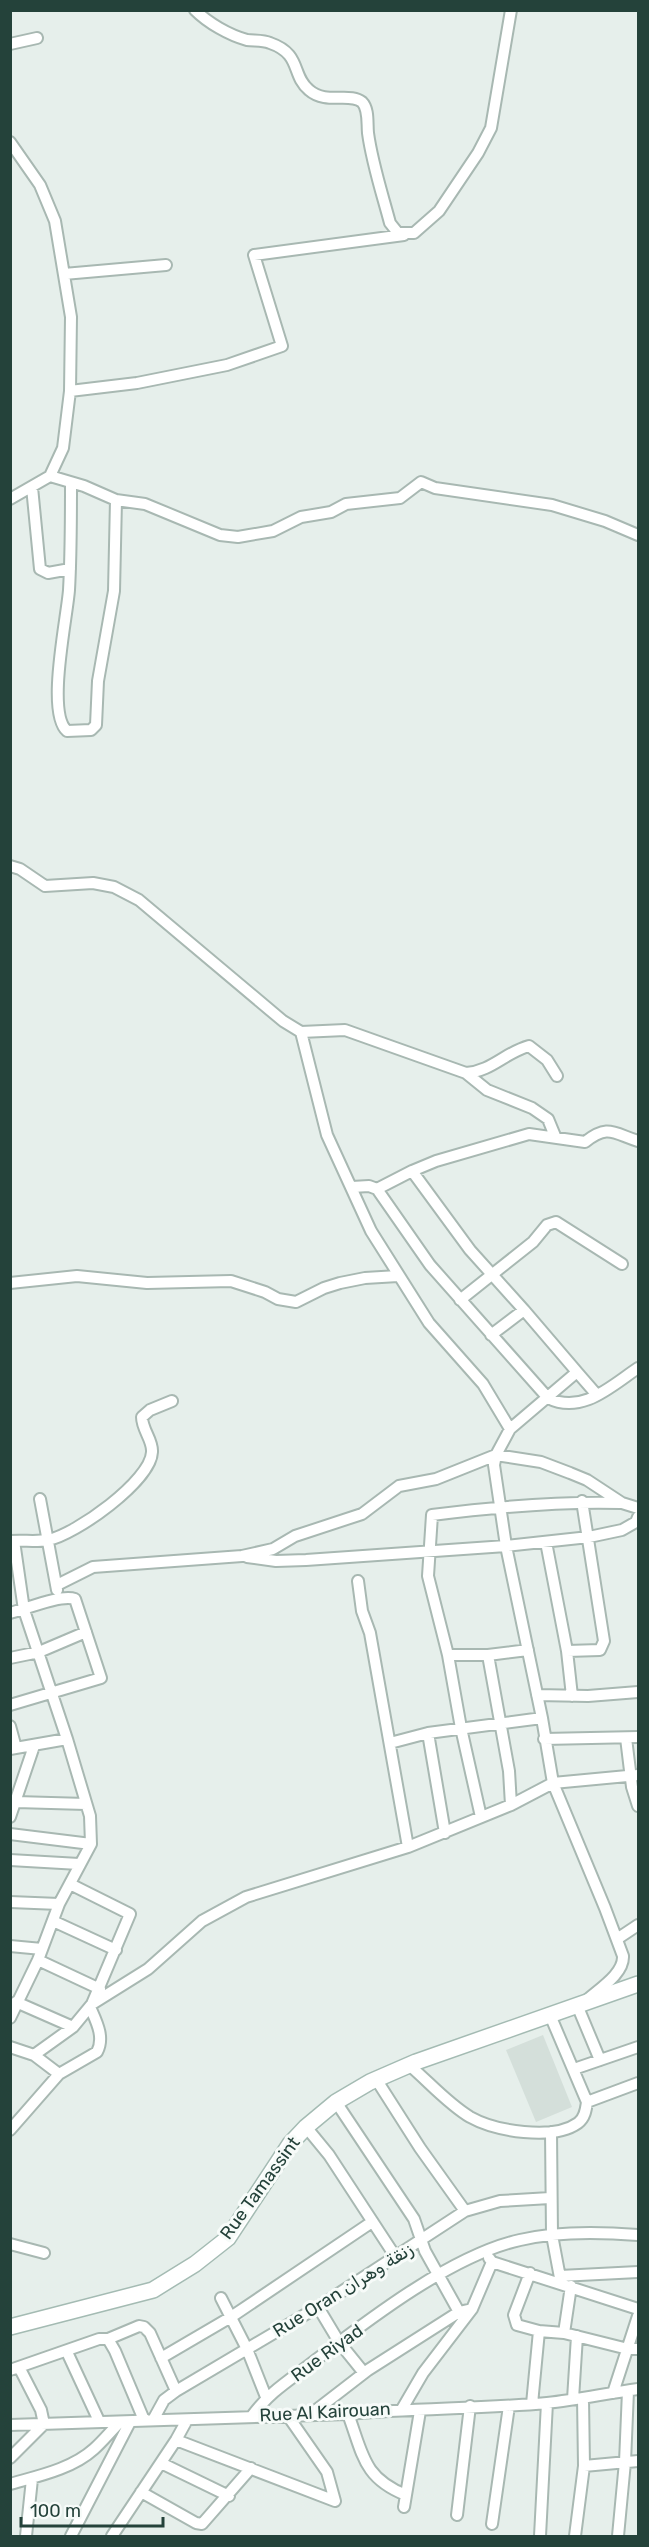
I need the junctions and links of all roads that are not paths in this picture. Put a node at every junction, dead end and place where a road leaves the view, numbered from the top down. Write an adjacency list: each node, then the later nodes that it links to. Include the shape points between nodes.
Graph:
1 (195, 10): 6 (street, via 246,40 269,43 285,51 292,56 308,89 317,95 361,101 390,223)
2 (511, 10): 6 (street, via 491,128 439,211 414,233)
3 (37, 38): 4 (street)
4 (10, 44)
5 (10, 142): 8 (street, via 36,178 54,221)
6 (404, 235): 9 (street, via 254,255 282,346 227,365 137,383)
7 (166, 265): 8 (street)
8 (64, 274): 9 (street, via 71,307)
9 (70, 391): 10 (street, via 63,448)
10 (50, 476): 11 (street); 12 (street)
11 (71, 484): 14 (street); 16 (street)
12 (32, 487): 13 (street); 16 (street, via 40,569 48,573)
13 (10, 499)
14 (116, 500): 15 (street, via 145,504 204,530 238,537 273,531 301,517 331,512 346,504 400,498 421,482 435,488 552,505); 16 (street, via 114,591 98,681 96,725 91,730 68,731 60,716 59,667)
15 (639, 535)
16 (70, 569)
17 (10, 866): 18 (street, via 45,886 93,883 125,891 283,1021)
18 (302, 1032): 19 (street, via 345,1030); 24 (street, via 327,1135)
19 (466, 1073): 20 (street, via 480,1072 529,1047 547,1060); 21 (street, via 487,1089 548,1119)
20 (557, 1076)
21 (555, 1136): 22 (street, via 585,1142 598,1131 606,1130); 23 (street, via 529,1134)
22 (639, 1141)
23 (412, 1171): 25 (street); 27 (street)
24 (352, 1187): 25 (street); 28 (street, via 371,1231)
25 (377, 1189): 30 (street, via 430,1265)
26 (622, 1264): 27 (street, via 556,1222 547,1225 533,1242)
27 (492, 1274): 30 (street); 31 (street)
28 (398, 1276): 29 (street, via 324,1287 296,1302 231,1281 147,1283 77,1276); 38 (street, via 429,1323 488,1392)
29 (10, 1283)
30 (460, 1300): 32 (street)
31 (524, 1310): 32 (street); 34 (street)
32 (491, 1335): 36 (street)
33 (639, 1368): 35 (street)
34 (578, 1372): 35 (street); 36 (street)
35 (597, 1395): 36 (street, via 569,1405)
36 (548, 1398): 38 (street)
37 (172, 1401): 48 (street, via 142,1417 152,1453 144,1472 85,1522)
38 (510, 1429): 39 (street)
39 (496, 1455): 42 (street, via 541,1462 570,1473); 43 (street); 53 (street, via 436,1479 399,1486 362,1514 295,1536 273,1549)
40 (40, 1500): 48 (street)
41 (582, 1502): 42 (street); 43 (street); 47 (street)
42 (622, 1503): 44 (street)
43 (499, 1507): 51 (street); 52 (street, via 432,1515)
44 (639, 1508)
45 (639, 1517): 46 (street)
46 (634, 1527): 47 (street)
47 (589, 1537): 50 (street); 61 (street, via 604,1641 600,1650)
48 (47, 1540): 49 (street); 55 (street)
49 (12, 1541): 57 (street)
50 (546, 1542): 51 (street); 61 (street)
51 (506, 1546): 52 (street); 60 (street)
52 (431, 1552): 53 (street, via 276,1561); 63 (street, via 429,1576)
53 (242, 1556): 55 (street, via 93,1567)
54 (358, 1581): 80 (street)
55 (57, 1585): 56 (street)
56 (56, 1600): 57 (street); 59 (street, via 75,1599)
57 (24, 1610): 58 (street); 62 (street)
58 (10, 1614)
59 (86, 1632): 62 (street); 66 (street, via 101,1678)
60 (528, 1650): 64 (street); 68 (street)
61 (567, 1651): 69 (street)
62 (39, 1652): 65 (street); 66 (street)
63 (448, 1655): 64 (street); 74 (street)
64 (488, 1655): 72 (street)
65 (10, 1658)
66 (51, 1691): 70 (street); 79 (street)
67 (639, 1692): 69 (street)
68 (537, 1695): 69 (street); 71 (street)
69 (572, 1696)
70 (10, 1705)
71 (542, 1718): 72 (street); 77 (street)
72 (499, 1724): 74 (street); 87 (street, via 509,1771)
73 (10, 1725): 82 (street)
74 (461, 1728): 75 (street); 90 (street)
75 (428, 1733): 80 (street); 91 (street)
76 (639, 1737): 78 (street)
77 (544, 1738): 78 (street); 84 (street)
78 (626, 1738): 83 (street)
79 (67, 1739): 81 (street); 86 (street)
80 (390, 1743): 94 (street)
81 (34, 1746): 82 (street); 85 (street)
82 (13, 1749)
83 (635, 1776): 84 (street); 88 (street)
84 (553, 1783): 87 (street); 102 (street)
85 (16, 1802): 86 (street); 89 (street)
86 (86, 1804): 93 (street)
87 (511, 1806): 90 (street)
88 (639, 1806)
89 (10, 1817)
90 (481, 1817): 91 (street)
91 (445, 1833): 94 (street)
92 (10, 1834): 93 (street)
93 (91, 1844): 96 (street)
94 (408, 1847): 111 (street, via 246,1897 202,1921 148,1970)
95 (10, 1860): 96 (street)
96 (79, 1863): 97 (street)
97 (69, 1884): 99 (street); 105 (street, via 130,1914)
98 (10, 1902): 99 (street)
99 (59, 1904): 100 (street)
100 (53, 1921): 104 (street); 105 (street)
101 (639, 1925): 102 (street)
102 (617, 1939): 110 (street, via 623,1963 619,1971)
103 (10, 1946): 104 (street)
104 (42, 1949): 106 (street)
105 (116, 1950): 108 (street)
106 (38, 1960): 108 (street); 109 (street)
107 (639, 1983): 110 (main road, Rue Tamassint)
108 (100, 1989): 111 (street)
109 (16, 2002): 113 (street); 114 (street)
110 (580, 2004): 112 (main road, Rue Tamassint); 118 (street)
111 (91, 2005): 114 (street); 121 (street, via 100,2046 87,2059)
112 (550, 2015): 119 (main road, Rue Tamassint); 120 (street)
113 (10, 2018)
114 (73, 2027): 117 (street)
115 (10, 2047): 117 (street)
116 (639, 2047): 118 (street)
117 (34, 2055): 121 (street)
118 (600, 2060): 120 (street)
119 (409, 2064): 122 (main road, Rue Tamassint); 128 (street, via 461,2110 481,2122 508,2129)
120 (574, 2069): 125 (street)
121 (59, 2074): 127 (street)
122 (376, 2079): 124 (main road, Rue Tamassint); 130 (street)
123 (639, 2083): 125 (street)
124 (336, 2102): 126 (main road, Rue Tamassint); 134 (street, via 414,2219)
125 (587, 2102): 128 (street, via 578,2123)
126 (306, 2127): 131 (street); 152 (main road, Rue Tamassint, via 290,2144 228,2238 195,2264 153,2290)
127 (10, 2130)
128 (550, 2132): 129 (street)
129 (550, 2198): 130 (street, Rue Oran زنقة وهران, via 500,2201); 132 (street)
130 (465, 2211): 134 (street, Rue Oran زنقة وهران)
131 (372, 2222): 138 (street); 151 (street)
132 (552, 2235): 133 (street, Rue Riyad); 136 (street, Rue Riyad); 144 (street)
133 (639, 2235)
134 (422, 2240): 138 (street, Rue Oran زنقة وهران); 142 (street)
135 (10, 2244): 137 (street)
136 (484, 2251): 139 (street); 142 (street, Rue Riyad)
137 (44, 2253)
138 (395, 2256): 146 (street, Rue Oran زنقة وهران)
139 (492, 2262): 141 (street); 147 (street)
140 (638, 2272): 143 (street); 144 (street)
141 (530, 2273): 144 (street); 153 (street, via 514,2319 517,2325)
142 (437, 2276): 149 (street); 157 (street, Rue Riyad)
143 (639, 2279)
144 (564, 2282): 148 (street); 154 (street)
145 (220, 2298): 151 (street)
146 (318, 2307): 157 (street); 158 (street, Rue Oran زنقة وهران)
147 (472, 2309): 149 (street); 173 (street, via 423,2373)
148 (639, 2309)
149 (459, 2312): 163 (street)
150 (639, 2316): 159 (street)
151 (231, 2317): 158 (street); 161 (street)
152 (10, 2327)
153 (539, 2331): 154 (street); 170 (street)
154 (564, 2333): 155 (street)
155 (578, 2336): 159 (street); 168 (street)
156 (108, 2339): 160 (street); 161 (street, via 144,2327); 179 (street)
157 (339, 2342): 163 (street); 167 (street, Rue Riyad)
158 (247, 2349): 165 (street, Rue Oran زنقة وهران); 167 (street)
159 (633, 2349): 166 (street)
160 (67, 2352): 162 (street); 181 (street)
161 (161, 2358): 165 (street)
162 (15, 2369): 183 (street, via 41,2410)
163 (364, 2373): 175 (street)
164 (633, 2390): 166 (street, Rue Al Kairouan); 188 (street)
165 (176, 2391): 179 (street, Rue Oran زنقة وهران)
166 (614, 2393): 168 (street, Rue Al Kairouan)
167 (266, 2397): 177 (street, Rue Riyad)
168 (578, 2399): 169 (street, Rue Al Kairouan); 190 (street)
169 (547, 2403): 170 (street, Rue Al Kairouan); 201 (street)
170 (532, 2404): 172 (street, Rue Al Kairouan)
171 (470, 2406): 172 (street, Rue Al Kairouan); 174 (street, Rue Al Kairouan); 196 (street)
172 (508, 2406): 197 (street)
173 (402, 2409): 174 (street, Rue Al Kairouan); 176 (street, Rue Al Kairouan)
174 (420, 2411): 176 (street, via 405,2501 375,2478)
175 (311, 2414): 176 (street, Rue Al Kairouan); 178 (street, Rue Al Kairouan)
176 (348, 2414)
177 (252, 2416): 178 (street, Rue Al Kairouan); 180 (street, Rue Al Kairouan)
178 (288, 2416): 191 (street, via 327,2472 335,2501)
179 (148, 2420): 180 (street, Rue Al Kairouan); 182 (street, Rue Al Kairouan)
180 (187, 2420): 185 (street)
181 (99, 2421): 182 (street, Rue Al Kairouan); 183 (street, Rue Al Kairouan)
182 (125, 2422): 192 (street, via 92,2451); 199 (street)
183 (44, 2424): 184 (street, Rue Al Kairouan); 186 (street)
184 (10, 2425)
185 (177, 2440): 189 (street); 191 (street)
186 (10, 2457)
187 (639, 2461): 188 (street)
188 (626, 2462): 190 (street); 203 (street)
189 (161, 2463): 194 (street); 195 (street)
190 (584, 2466): 202 (street)
191 (251, 2468): 195 (street)
192 (32, 2479): 193 (street); 198 (street)
193 (10, 2484)
194 (141, 2492): 195 (street, via 202,2524); 200 (street)
195 (229, 2496)
196 (457, 2514)
197 (492, 2524)
198 (26, 2536)
199 (71, 2536)
200 (112, 2536)
201 (540, 2536)
202 (575, 2536)
203 (618, 2536)

